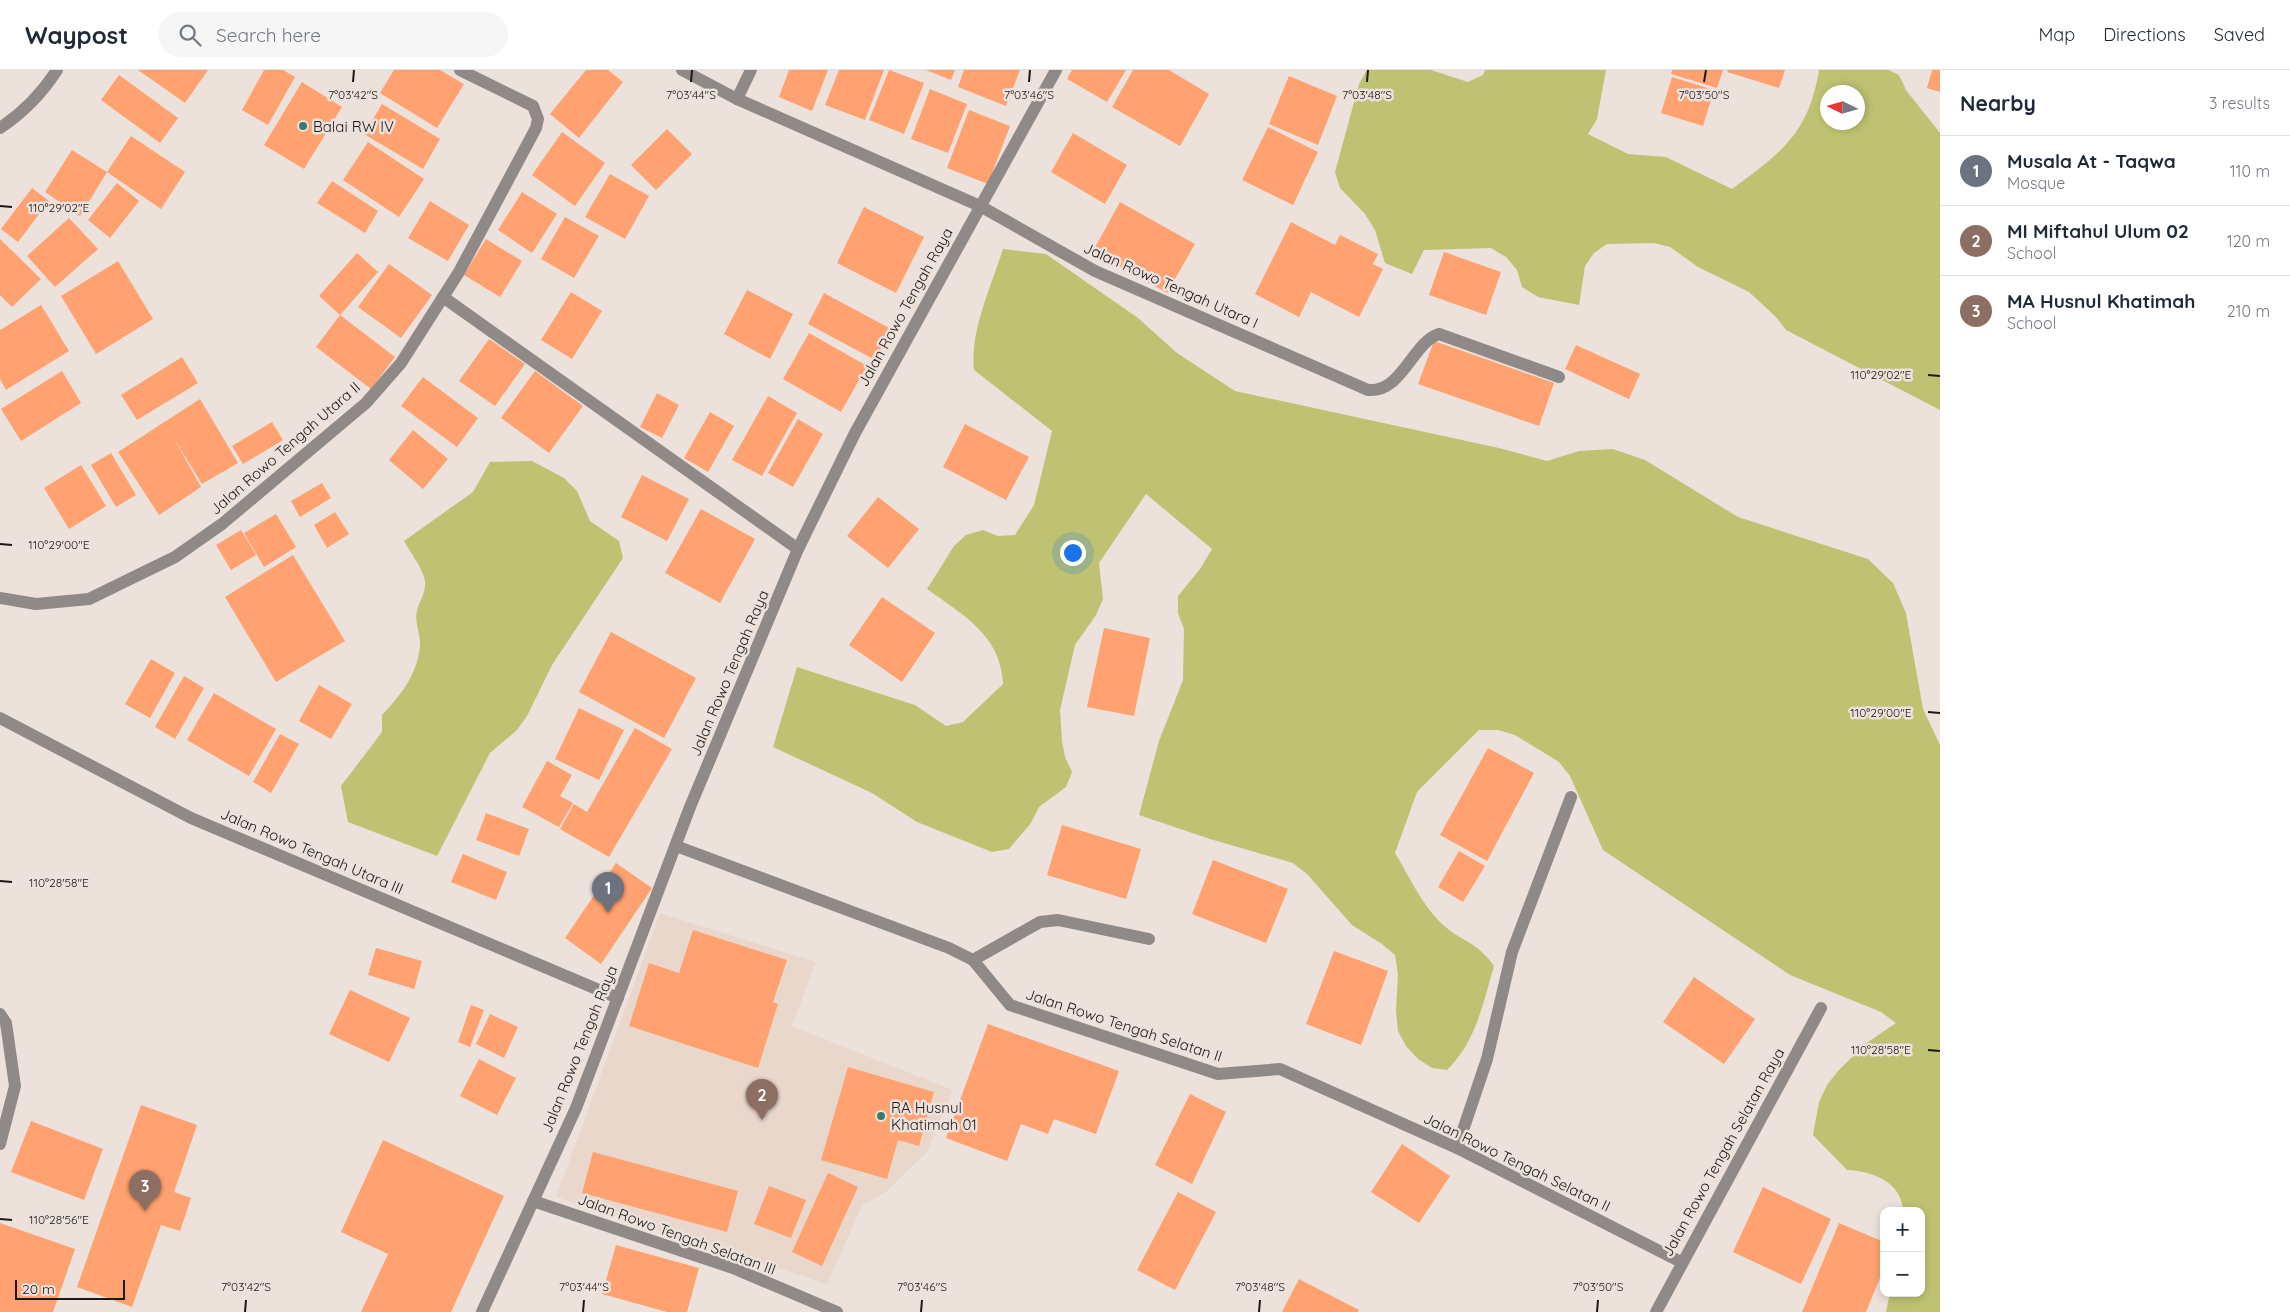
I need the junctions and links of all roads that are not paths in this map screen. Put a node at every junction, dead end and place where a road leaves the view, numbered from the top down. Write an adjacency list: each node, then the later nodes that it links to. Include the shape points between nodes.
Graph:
1 (57, 70): 7 (street, via 42,93 22,114)
2 (460, 70): 9 (street, Jalan Rowo Tengah Utara II, via 533,106 538,119 459,272)
3 (682, 70): 6 (street, Jalan Rowo Tengah Utara I)
4 (751, 70): 6 (street)
5 (1056, 70): 8 (street, Jalan Rowo Tengah Raya)
6 (737, 99): 8 (street, Jalan Rowo Tengah Utara I)
7 (0, 128)
8 (980, 206): 10 (street, Jalan Rowo Tengah Utara I, via 1095,271 1368,390 1385,387 1433,336 1439,334); 11 (street, Jalan Rowo Tengah Raya, via 854,433)
9 (443, 296): 11 (street); 12 (street, Jalan Rowo Tengah Utara II, via 401,363 366,403 222,524 174,557 89,599 36,604)
10 (1559, 377)
11 (798, 549): 15 (street, Jalan Rowo Tengah Raya)
12 (0, 598)
13 (0, 718): 18 (street, Jalan Rowo Tengah Utara III, via 191,818)
14 (1571, 798): 22 (street, via 1512,952 1486,1059)
15 (676, 846): 17 (street, Jalan Rowo Tengah Selatan II, via 949,948); 18 (street, Jalan Rowo Tengah Raya)
16 (1148, 938): 17 (street, via 1058,920 1040,922)
17 (973, 960): 22 (street, Jalan Rowo Tengah Selatan II, via 1010,1005 1218,1074 1280,1069)
18 (618, 998): 23 (street, Jalan Rowo Tengah Raya, via 576,1108)
19 (1821, 1008): 24 (street, Jalan Rowo Tengah Selatan Raya)
20 (0, 1014): 21 (street, via 6,1023 15,1086)
21 (0, 1144)
22 (1457, 1148): 24 (street, Jalan Rowo Tengah Selatan II)
23 (533, 1201): 25 (street, Jalan Rowo Tengah Raya); 26 (street, Jalan Rowo Tengah Selatan III, via 733,1268)
24 (1681, 1262): 27 (street, Jalan Rowo Tengah Selatan Raya)
25 (482, 1312)
26 (838, 1312)
27 (1656, 1312)

